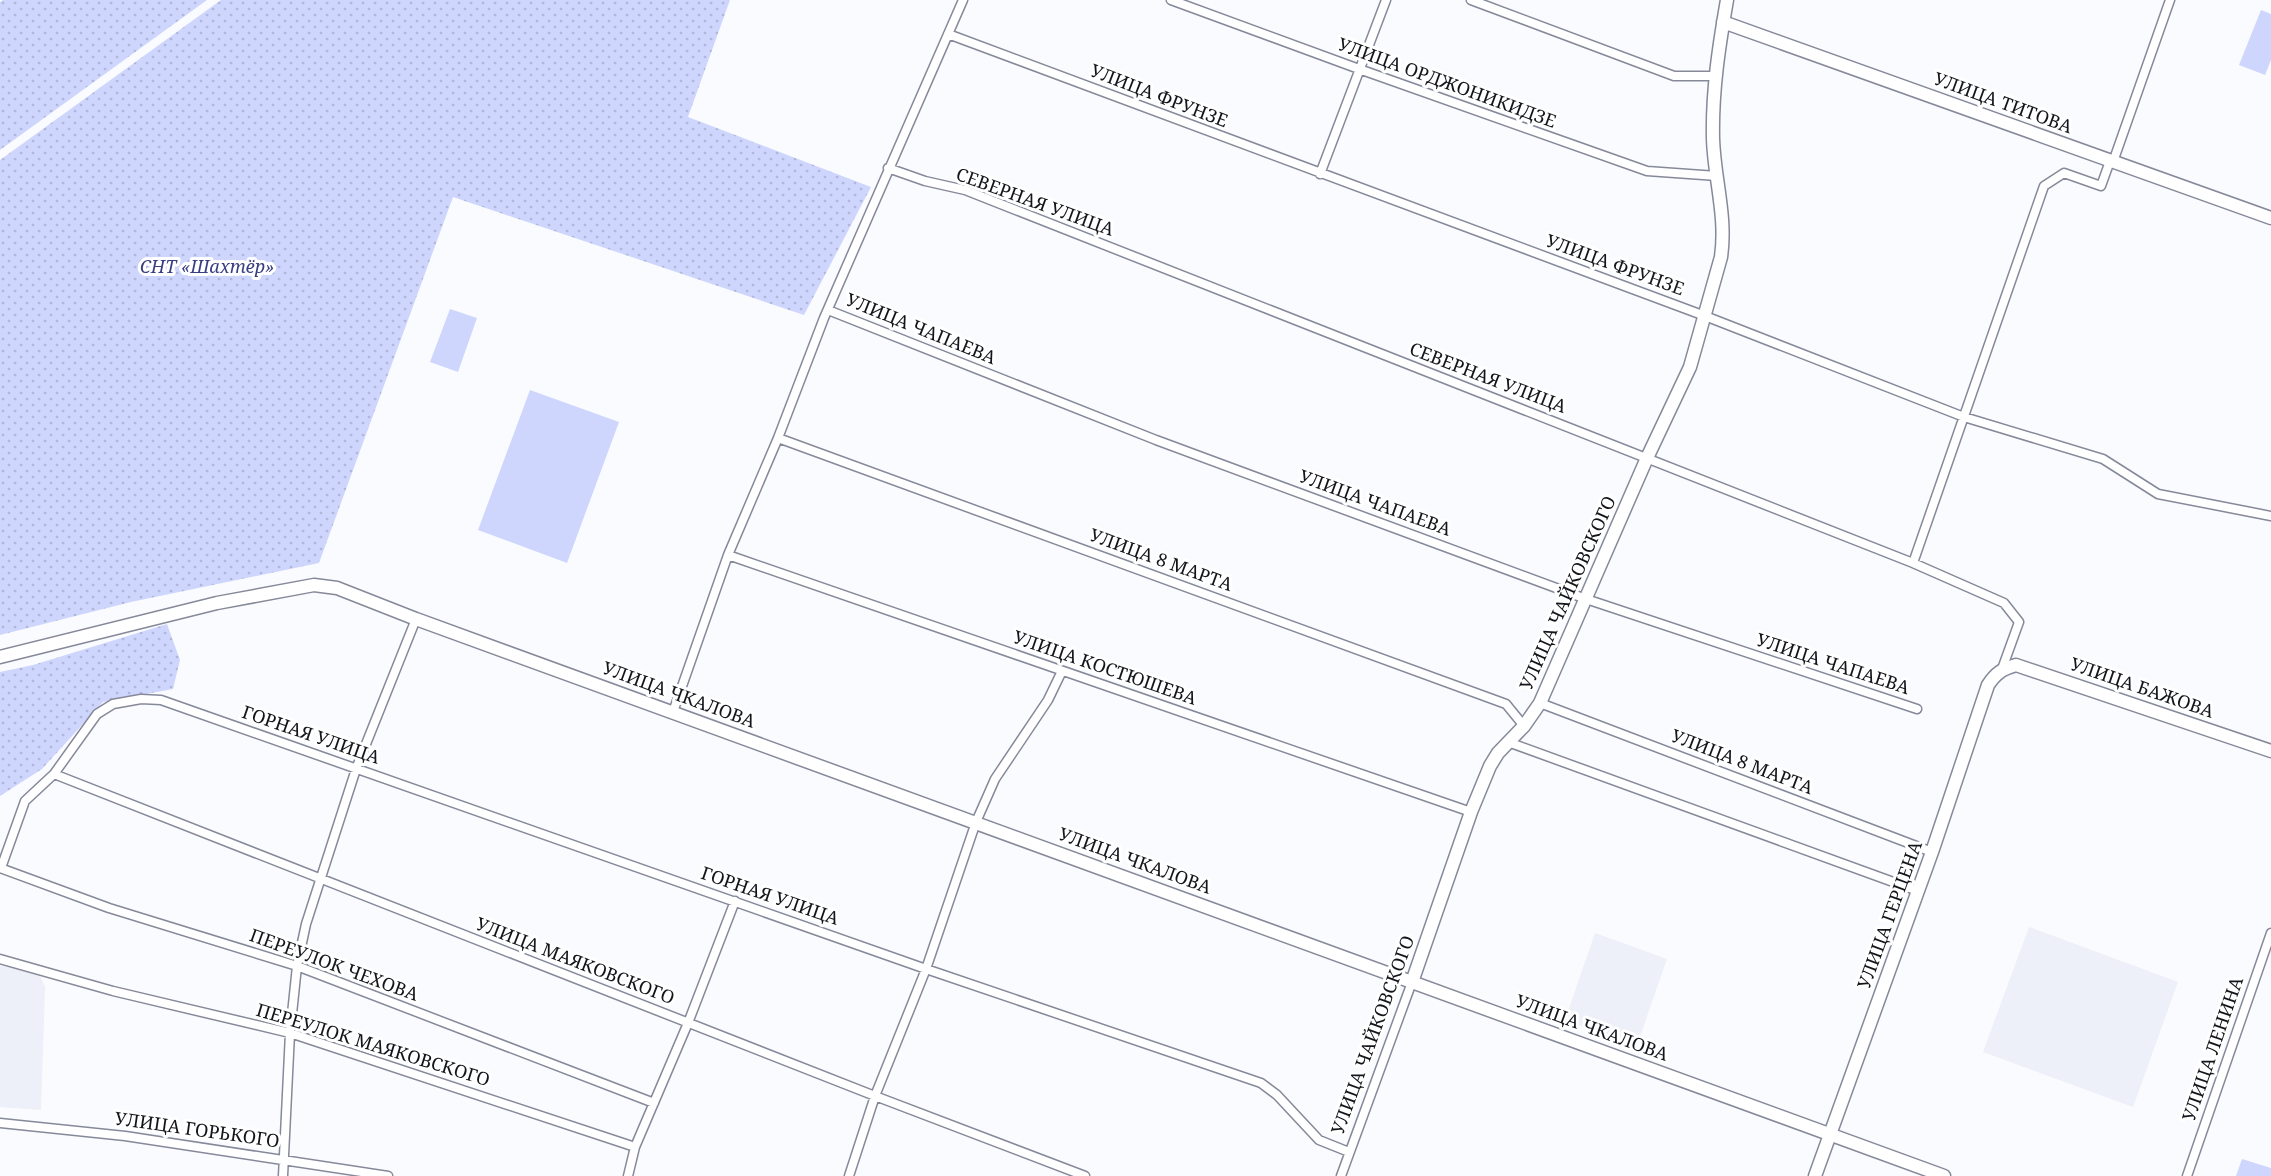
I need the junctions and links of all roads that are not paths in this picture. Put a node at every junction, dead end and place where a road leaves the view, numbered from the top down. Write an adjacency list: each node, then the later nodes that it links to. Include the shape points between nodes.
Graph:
1 (963, 0): 8 (street)
2 (1172, 0): 9 (street, УЛИЦА ОРДЖОНИКИДЗЕ)
3 (1386, 0): 9 (street)
4 (1470, 0): 10 (street, via 1674,76)
5 (1727, 0): 7 (street, УЛИЦА ЧАЙКОВСКОГО)
6 (2170, 0): 11 (street)
7 (1723, 22): 10 (street, УЛИЦА ЧАЙКОВСКОГО); 11 (street, УЛИЦА ТИТОВА)
8 (948, 34): 12 (street); 13 (street, УЛИЦА ФРУНЗЕ)
9 (1359, 69): 13 (street); 14 (street, УЛИЦА ОРДЖОНИКИДЗЕ, via 1647,171)
10 (1715, 76): 14 (street, УЛИЦА ЧАЙКОВСКОГО, via 1713,139)
11 (2112, 161): 15 (street, УЛИЦА ТИТОВА); 18 (street, via 2101,186 2064,173 2044,186)
12 (888, 168): 16 (street); 20 (street, СЕВЕРНАЯ УЛИЦА, via 964,190)
13 (1320, 174): 17 (street, УЛИЦА ФРУНЗЕ)
14 (1717, 176): 17 (street, УЛИЦА ЧАЙКОВСКОГО, via 1723,240)
15 (2271, 218)
16 (828, 310): 19 (street); 24 (street, УЛИЦА ЧАПАЕВА, via 1156,440)
17 (1705, 316): 18 (street, УЛИЦА ФРУНЗЕ); 20 (street, УЛИЦА ЧАЙКОВСКОГО, via 1690,367)
18 (1964, 417): 21 (street, УЛИЦА ФРУНЗЕ, via 2103,459 2158,494); 23 (street)
19 (778, 438): 22 (street); 32 (street, УЛИЦА 8 МАРТА, via 1506,704)
20 (1647, 458): 23 (street, СЕВЕРНАЯ УЛИЦА); 24 (street, УЛИЦА ЧАЙКОВСКОГО)
21 (2271, 516)
22 (728, 555): 28 (street, УЛИЦА КОСТЮШЕВА); 31 (street)
23 (1913, 563): 27 (street, СЕВЕРНАЯ УЛИЦА, via 2004,603 2019,622)
24 (1586, 599): 29 (street, УЛИЦА ЧАЙКОВСКОГО); 30 (street, УЛИЦА ЧАПАЕВА)
25 (416, 619): 26 (street, УЛИЦА ЧКАЛОВА, via 337,588 314,585 217,603); 31 (street, УЛИЦА ЧКАЛОВА); 35 (street)
26 (0, 657)
27 (2002, 669): 34 (street, УЛИЦА БАЖОВА, via 2016,665); 39 (street, УЛИЦА ГЕРЦЕНА, via 1988,685)
28 (1062, 671): 37 (street, УЛИЦА КОСТЮШЕВА); 38 (street, via 1048,700 995,779)
29 (1540, 703): 32 (street, УЛИЦА ЧАЙКОВСКОГО); 39 (street, УЛИЦА 8 МАРТА)
30 (1917, 710)
31 (673, 712): 38 (street, УЛИЦА ЧКАЛОВА)
32 (1524, 726): 33 (street, УЛИЦА ЧАЙКОВСКОГО)
33 (1508, 742): 37 (street, УЛИЦА ЧАЙКОВСКОГО, via 1490,766); 42 (street)
34 (2271, 751)
35 (356, 769): 36 (street, ГОРНАЯ УЛИЦА, via 161,700 141,699 113,704 97,714); 41 (street); 43 (street, ГОРНАЯ УЛИЦА)
36 (54, 774): 40 (street, via 25,801); 41 (street, УЛИЦА МАЯКОВСКОГО)
37 (1471, 812): 48 (street, УЛИЦА ЧАЙКОВСКОГО)
38 (976, 822): 47 (street); 48 (street, УЛИЦА ЧКАЛОВА)
39 (1932, 852): 42 (street, УЛИЦА ГЕРЦЕНА)
40 (0, 868): 46 (street, ПЕРЕУЛОК ЧЕХОВА, via 109,908)
41 (320, 878): 46 (street); 49 (street, УЛИЦА МАЯКОВСКОГО)
42 (1918, 891): 54 (street, УЛИЦА ГЕРЦЕНА)
43 (735, 901): 47 (street, ГОРНАЯ УЛИЦА); 49 (street)
44 (2271, 933): 66 (street, УЛИЦА ЛЕНИНА)
45 (0, 959): 50 (street, ПЕРЕУЛОК МАЯКОВСКОГО, via 113,991)
46 (297, 966): 50 (street); 52 (street, ПЕРЕУЛОК ЧЕХОВА)
47 (926, 969): 51 (street); 56 (street, ГОРНАЯ УЛИЦА, via 1261,1083 1319,1140)
48 (1412, 982): 54 (street, УЛИЦА ЧКАЛОВА); 56 (street, УЛИЦА ЧАЙКОВСКОГО)
49 (688, 1023): 51 (street, УЛИЦА МАЯКОВСКОГО); 52 (street)
50 (290, 1033): 55 (street, ПЕРЕУЛОК МАЯКОВСКОГО); 57 (street)
51 (875, 1096): 61 (street); 62 (street, УЛИЦА МАЯКОВСКОГО)
52 (654, 1103): 55 (street)
53 (0, 1123): 57 (street, УЛИЦА ГОРЬКОГО)
54 (1830, 1135): 64 (street, УЛИЦА ГЕРЦЕНА); 65 (street, УЛИЦА ЧКАЛОВА)
55 (635, 1147): 60 (street)
56 (1349, 1152): 63 (street, УЛИЦА ЧАЙКОВСКОГО)
57 (283, 1159): 58 (street); 59 (street, УЛИЦА ГОРЬКОГО)
58 (283, 1176)
59 (388, 1176)
60 (628, 1176)
61 (849, 1176)
62 (1085, 1176)
63 (1341, 1176)
64 (1815, 1176)
65 (1944, 1176)
66 (2187, 1176)

